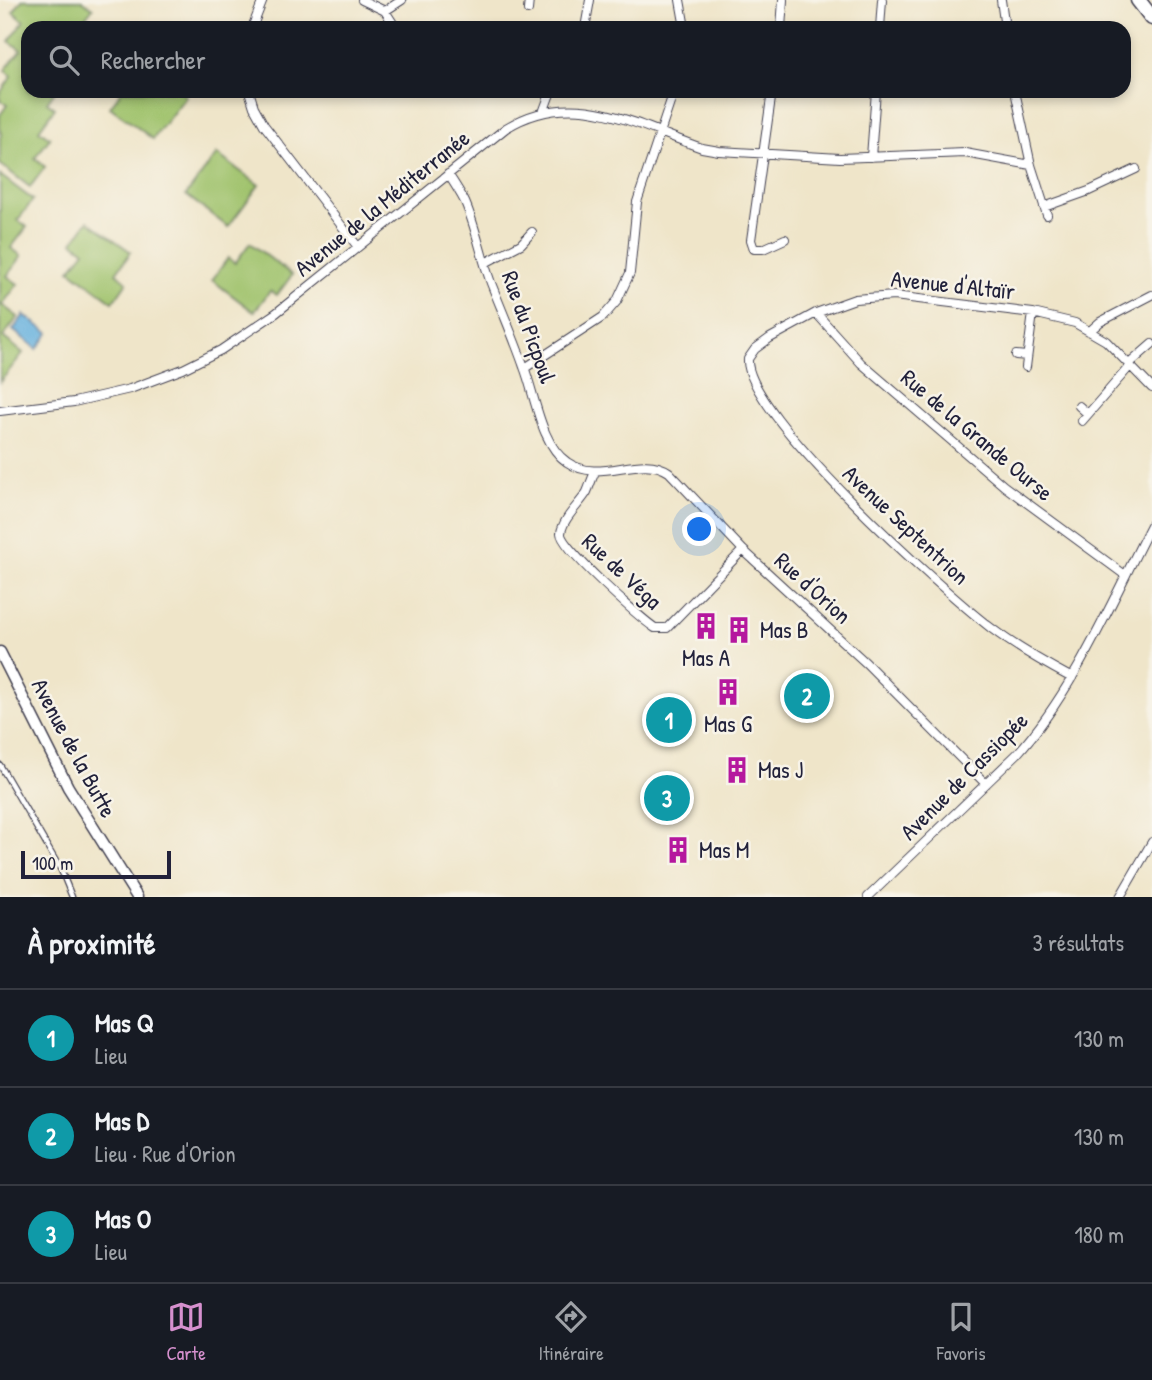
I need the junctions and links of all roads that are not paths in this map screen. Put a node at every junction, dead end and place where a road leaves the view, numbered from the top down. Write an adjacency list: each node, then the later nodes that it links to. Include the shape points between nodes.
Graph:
1 (263, 0): 14 (street)
2 (362, 0): 12 (street)
3 (402, 0): 12 (street)
4 (529, 0): 11 (street)
5 (590, 0): 16 (street)
6 (680, 0): 17 (street)
7 (783, 0): 18 (street)
8 (882, 0): 19 (street)
9 (1001, 0): 20 (street)
10 (1138, 0): 13 (highway)
11 (528, 10)
12 (385, 11): 15 (street)
13 (1152, 18)
14 (255, 21)
15 (391, 21)
16 (586, 21)
17 (684, 21)
18 (782, 21)
19 (880, 21)
20 (1004, 21)
21 (251, 98): 36 (street, via 264,125)
22 (548, 98): 27 (street)
23 (672, 98): 28 (street)
24 (771, 98): 29 (street)
25 (875, 98): 30 (street)
26 (1017, 98): 31 (street)
27 (544, 110): 28 (street, Avenue de la Méditerranée, via 595,111); 33 (street, Avenue de la Méditerranée, via 506,128)
28 (659, 133): 29 (street, Avenue de la Méditerranée, via 702,148); 48 (street, via 637,202 630,273 617,301 603,317)
29 (763, 154): 30 (street, Avenue de la Méditerranée); 35 (street, via 751,240 754,249 763,249)
30 (871, 157): 31 (street, Avenue de la Méditerranée, via 965,153)
31 (1031, 165): 32 (street, via 1045,211)
32 (1136, 169)
33 (449, 174): 36 (street, Avenue de la Méditerranée); 37 (street, Rue du Picpoul, via 465,202)
34 (532, 232): 37 (street, via 521,244)
35 (785, 239)
36 (358, 247): 51 (street, Avenue de la Méditerranée, via 255,329 202,360 95,398)
37 (485, 263): 48 (street, Rue du Picpoul)
38 (1152, 295): 41 (street)
39 (816, 313): 40 (street, Avenue d'Altaïr, via 855,299 894,296); 46 (street, Avenue d'Altaïr, via 755,349); 57 (street, Rue de la Grande Ourse, via 861,363 1004,486)
40 (1033, 313): 41 (street, Avenue d'Altaïr); 44 (street)
41 (1091, 330): 45 (street, Avenue d'Altaïr)
42 (1152, 344): 45 (street)
43 (1016, 355): 44 (street)
44 (1027, 356): 47 (street)
45 (1129, 365): 49 (street, Avenue d'Altaïr); 52 (street)
46 (747, 366): 59 (street, Avenue Septentrion, via 777,417 844,494 972,613 1022,650)
47 (1026, 367)
48 (525, 368): 54 (street, Rue du Picpoul, via 551,447 569,464)
49 (1152, 388)
50 (1079, 406): 52 (street)
51 (0, 409)
52 (1088, 414): 53 (street)
53 (1082, 421)
54 (595, 472): 56 (street, Rue d'Orion, via 663,468); 56 (street, Rue de Véga, via 564,524 563,541 655,628 667,628)
55 (1152, 523): 57 (street, Avenue de Cassiopée)
56 (743, 550): 62 (street, Rue d'Orion, via 876,672)
57 (1125, 575): 59 (street, Avenue de Cassiopée)
58 (0, 652): 65 (street, Avenue de la Butte, via 68,787)
59 (1072, 678): 62 (street, Avenue de Cassiopée, via 1039,730)
60 (0, 765): 61 (lane)
61 (2, 773): 64 (lane, via 61,870)
62 (986, 784): 66 (street, Avenue de Cassiopée)
63 (1152, 842): 67 (street)
64 (72, 897)
65 (137, 897)
66 (868, 897)
67 (1119, 897)

